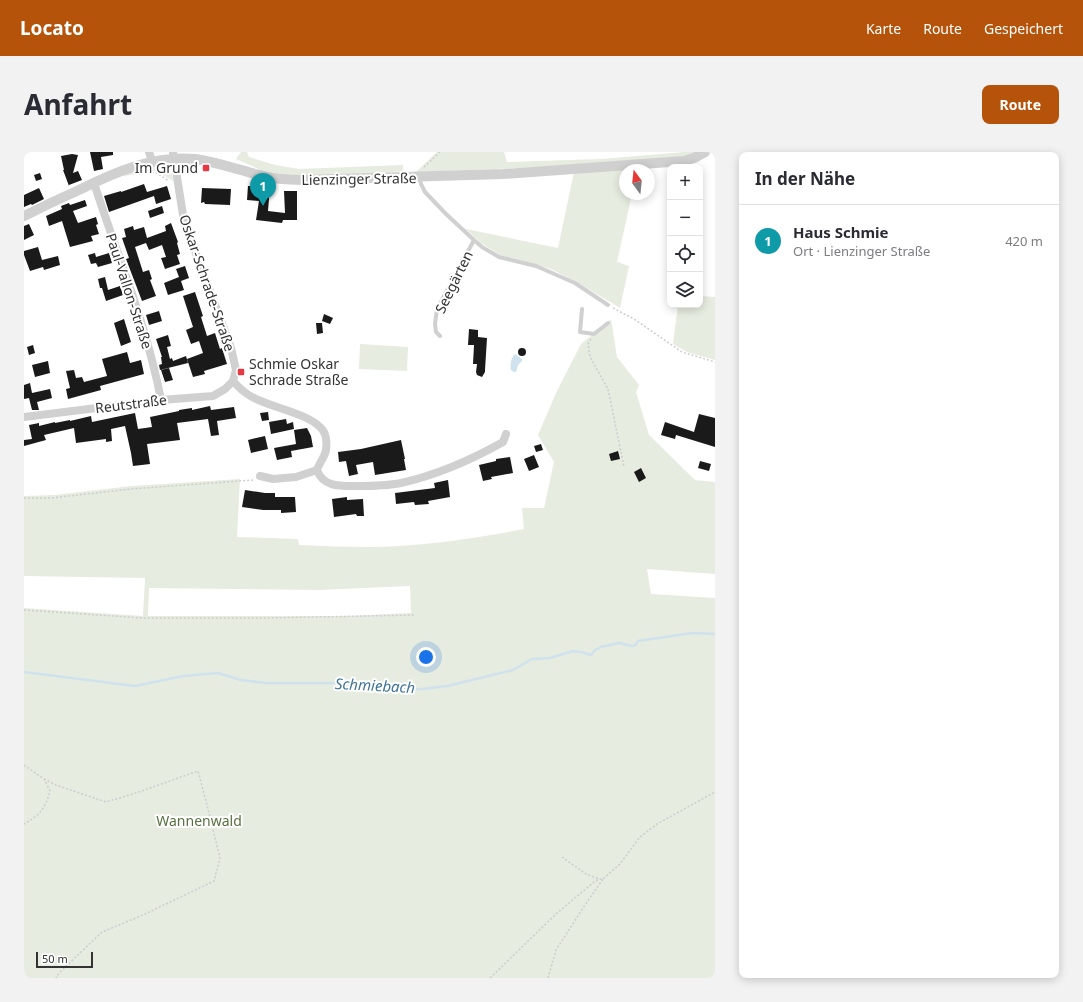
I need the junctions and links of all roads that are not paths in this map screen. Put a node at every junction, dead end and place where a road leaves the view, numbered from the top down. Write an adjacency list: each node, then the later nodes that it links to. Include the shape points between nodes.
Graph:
1 (705, 152): 4 (street, Lienzinger Straße, via 684,161 503,174)
2 (173, 155): 3 (street, Lienzinger Straße); 4 (street, Lienzinger Straße, via 209,161 282,180); 12 (street, Oskar-Schrade-Straße, via 184,221 231,348 236,370)
3 (150, 157): 5 (street, Lienzinger Straße)
4 (419, 177): 7 (lane, Seegärten, via 425,192)
5 (94, 183): 6 (street, Lienzinger Straße); 13 (street, Paul-Vallon-Straße, via 151,356)
6 (24, 216)
7 (474, 240): 8 (lane, via 499,257 536,266 575,284); 11 (lane, Seegärten, via 437,309 435,324 436,332)
8 (608, 305)
9 (582, 309): 10 (lane, via 580,332 594,334)
10 (608, 323)
11 (440, 336)
12 (233, 381): 13 (street, Reutstraße, via 213,396); 16 (street, via 252,397 305,417 320,427 325,434 326,450)
13 (161, 400): 14 (street, Reutstraße)
14 (24, 418)
15 (506, 434): 16 (street, via 503,442 457,465 400,483 339,486 324,481)
16 (317, 470): 17 (street, via 296,477 273,479)
17 (260, 476)

